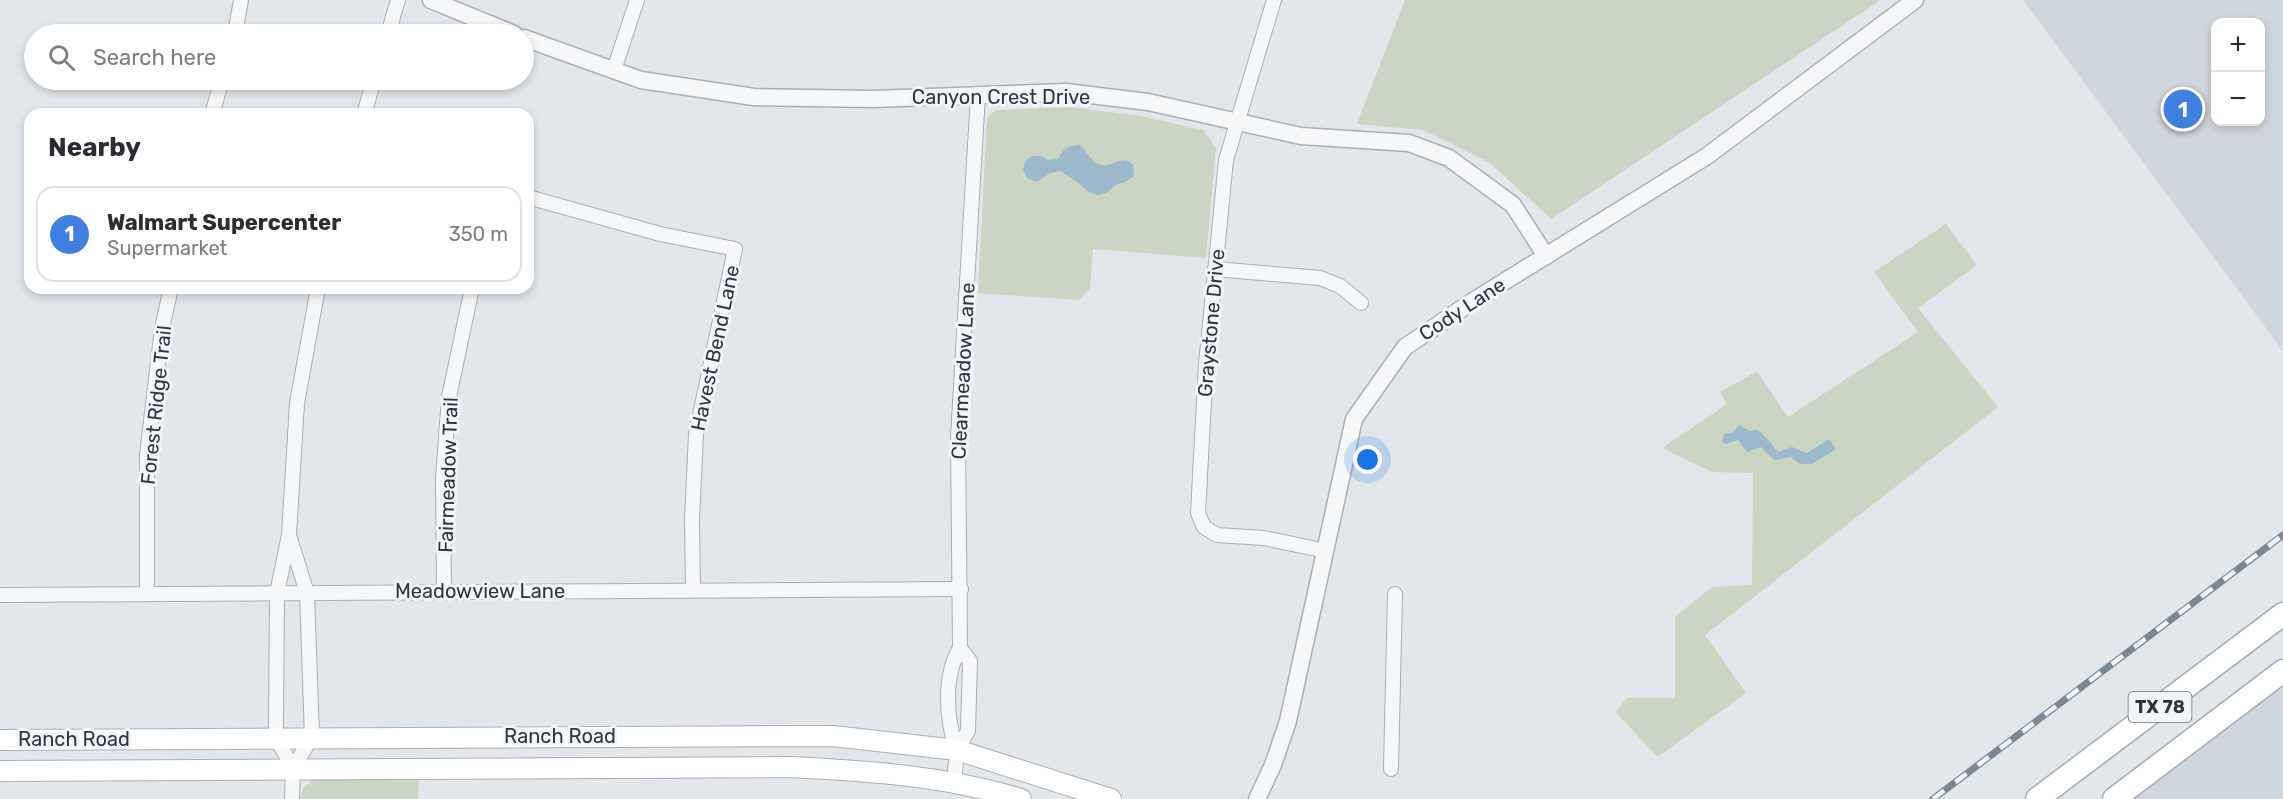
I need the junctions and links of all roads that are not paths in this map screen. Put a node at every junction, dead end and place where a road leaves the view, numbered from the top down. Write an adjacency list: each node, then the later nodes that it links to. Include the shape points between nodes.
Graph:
1 (241, 0): 7 (street)
2 (398, 0): 8 (street)
3 (430, 0): 9 (street)
4 (637, 0): 11 (street)
5 (1274, 0): 17 (street, Graystone Drive)
6 (1916, 0): 19 (street, Cody Lane, via 1707,156)
7 (237, 24)
8 (391, 24)
9 (489, 24)
10 (534, 42): 11 (street, Canyon Crest Drive)
11 (614, 70): 14 (street, Canyon Crest Drive, via 641,80 754,97 873,99)
12 (219, 90): 15 (street)
13 (371, 90): 16 (street)
14 (978, 94): 17 (street, Canyon Crest Drive, via 1066,92 1148,102); 27 (street, Clearmeadow Lane, via 958,437)
15 (214, 108)
16 (366, 108)
17 (1237, 122): 19 (street, Canyon Crest Drive, via 1301,136 1409,143 1449,158 1513,205); 20 (street, Graystone Drive, via 1226,160)
18 (534, 199): 28 (street, Havest Bend Lane, via 660,234 735,249 696,434)
19 (1546, 256): 26 (street, Cody Lane, via 1405,347 1377,383 1354,419)
20 (1215, 269): 24 (street, via 1320,278 1340,286); 26 (street, Graystone Drive, via 1198,513 1204,526 1217,535 1264,538)
21 (170, 294): 32 (street, Forest Ridge Trail, via 147,455)
22 (317, 294): 25 (street, via 297,403)
23 (471, 294): 29 (street, Fairmeadow Trail, via 449,397 443,478)
24 (1361, 303)
25 (289, 535): 30 (street); 31 (street)
26 (1326, 551): 49 (street, Cody Lane, via 1288,721)
27 (961, 589): 28 (street, Meadowview Lane); 36 (street, Clearmeadow Lane)
28 (693, 590): 29 (street, Meadowview Lane)
29 (444, 592): 31 (street, Meadowview Lane)
30 (277, 593): 31 (street, Meadowview Lane); 32 (street, Meadowview Lane); 39 (street)
31 (307, 593): 38 (street)
32 (147, 594): 34 (street, Meadowview Lane)
33 (1395, 594): 43 (street)
34 (0, 595)
35 (2283, 614): 50 (main road, TX 78)
36 (960, 648): 41 (street, Clearmeadow Lane, via 951,663 949,728); 41 (street, Clearmeadow Lane, via 970,661 968,730)
37 (2283, 671): 51 (main road, TX 78)
38 (312, 737): 39 (main road, Ranch Road); 41 (main road, Ranch Road, via 833,736); 42 (street)
39 (276, 738): 40 (main road, Ranch Road); 42 (street)
40 (0, 740)
41 (957, 750): 45 (street, Clearmeadow Lane); 48 (main road, Ranch Road)
42 (293, 768): 44 (main road, Ranch Road); 45 (main road, Ranch Road, via 791,767 880,772); 46 (street)
43 (1391, 769)
44 (0, 771)
45 (954, 782): 47 (main road, Ranch Road)
46 (292, 799)
47 (1021, 799)
48 (1111, 799)
49 (1257, 799)
50 (2037, 799)
51 (2114, 799)

